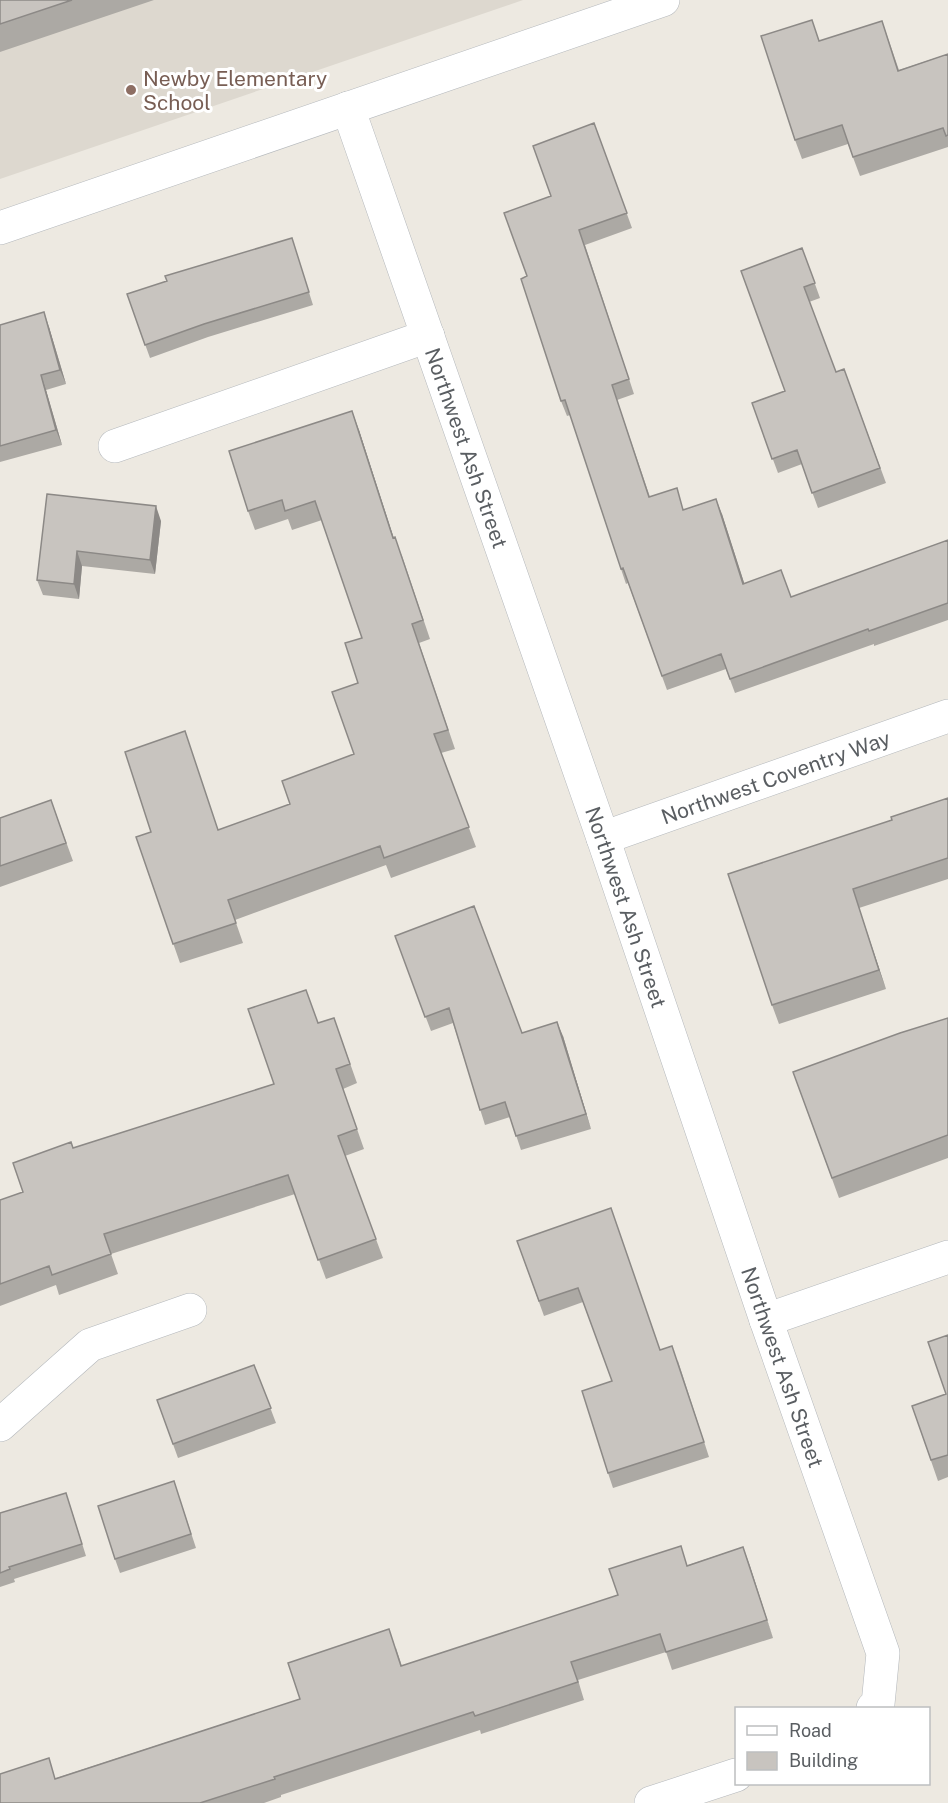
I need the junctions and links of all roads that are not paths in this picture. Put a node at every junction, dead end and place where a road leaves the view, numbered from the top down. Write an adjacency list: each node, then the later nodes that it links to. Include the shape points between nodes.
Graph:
1 (649, 2): 2 (street)
2 (348, 108): 3 (street); 4 (street, Northwest Ash Street)
3 (0, 228)
4 (428, 336): 5 (street); 7 (street, Northwest Ash Street)
5 (115, 446)
6 (948, 716): 7 (street, Northwest Coventry Way)
7 (603, 838): 10 (street, Northwest Ash Street)
8 (948, 1257): 10 (street)
9 (190, 1310): 11 (street, via 90,1345)
10 (766, 1320): 12 (street, Northwest Ash Street, via 883,1653 878,1704)
11 (0, 1425)
12 (874, 1707)
13 (735, 1774): 14 (street)
14 (651, 1803)

